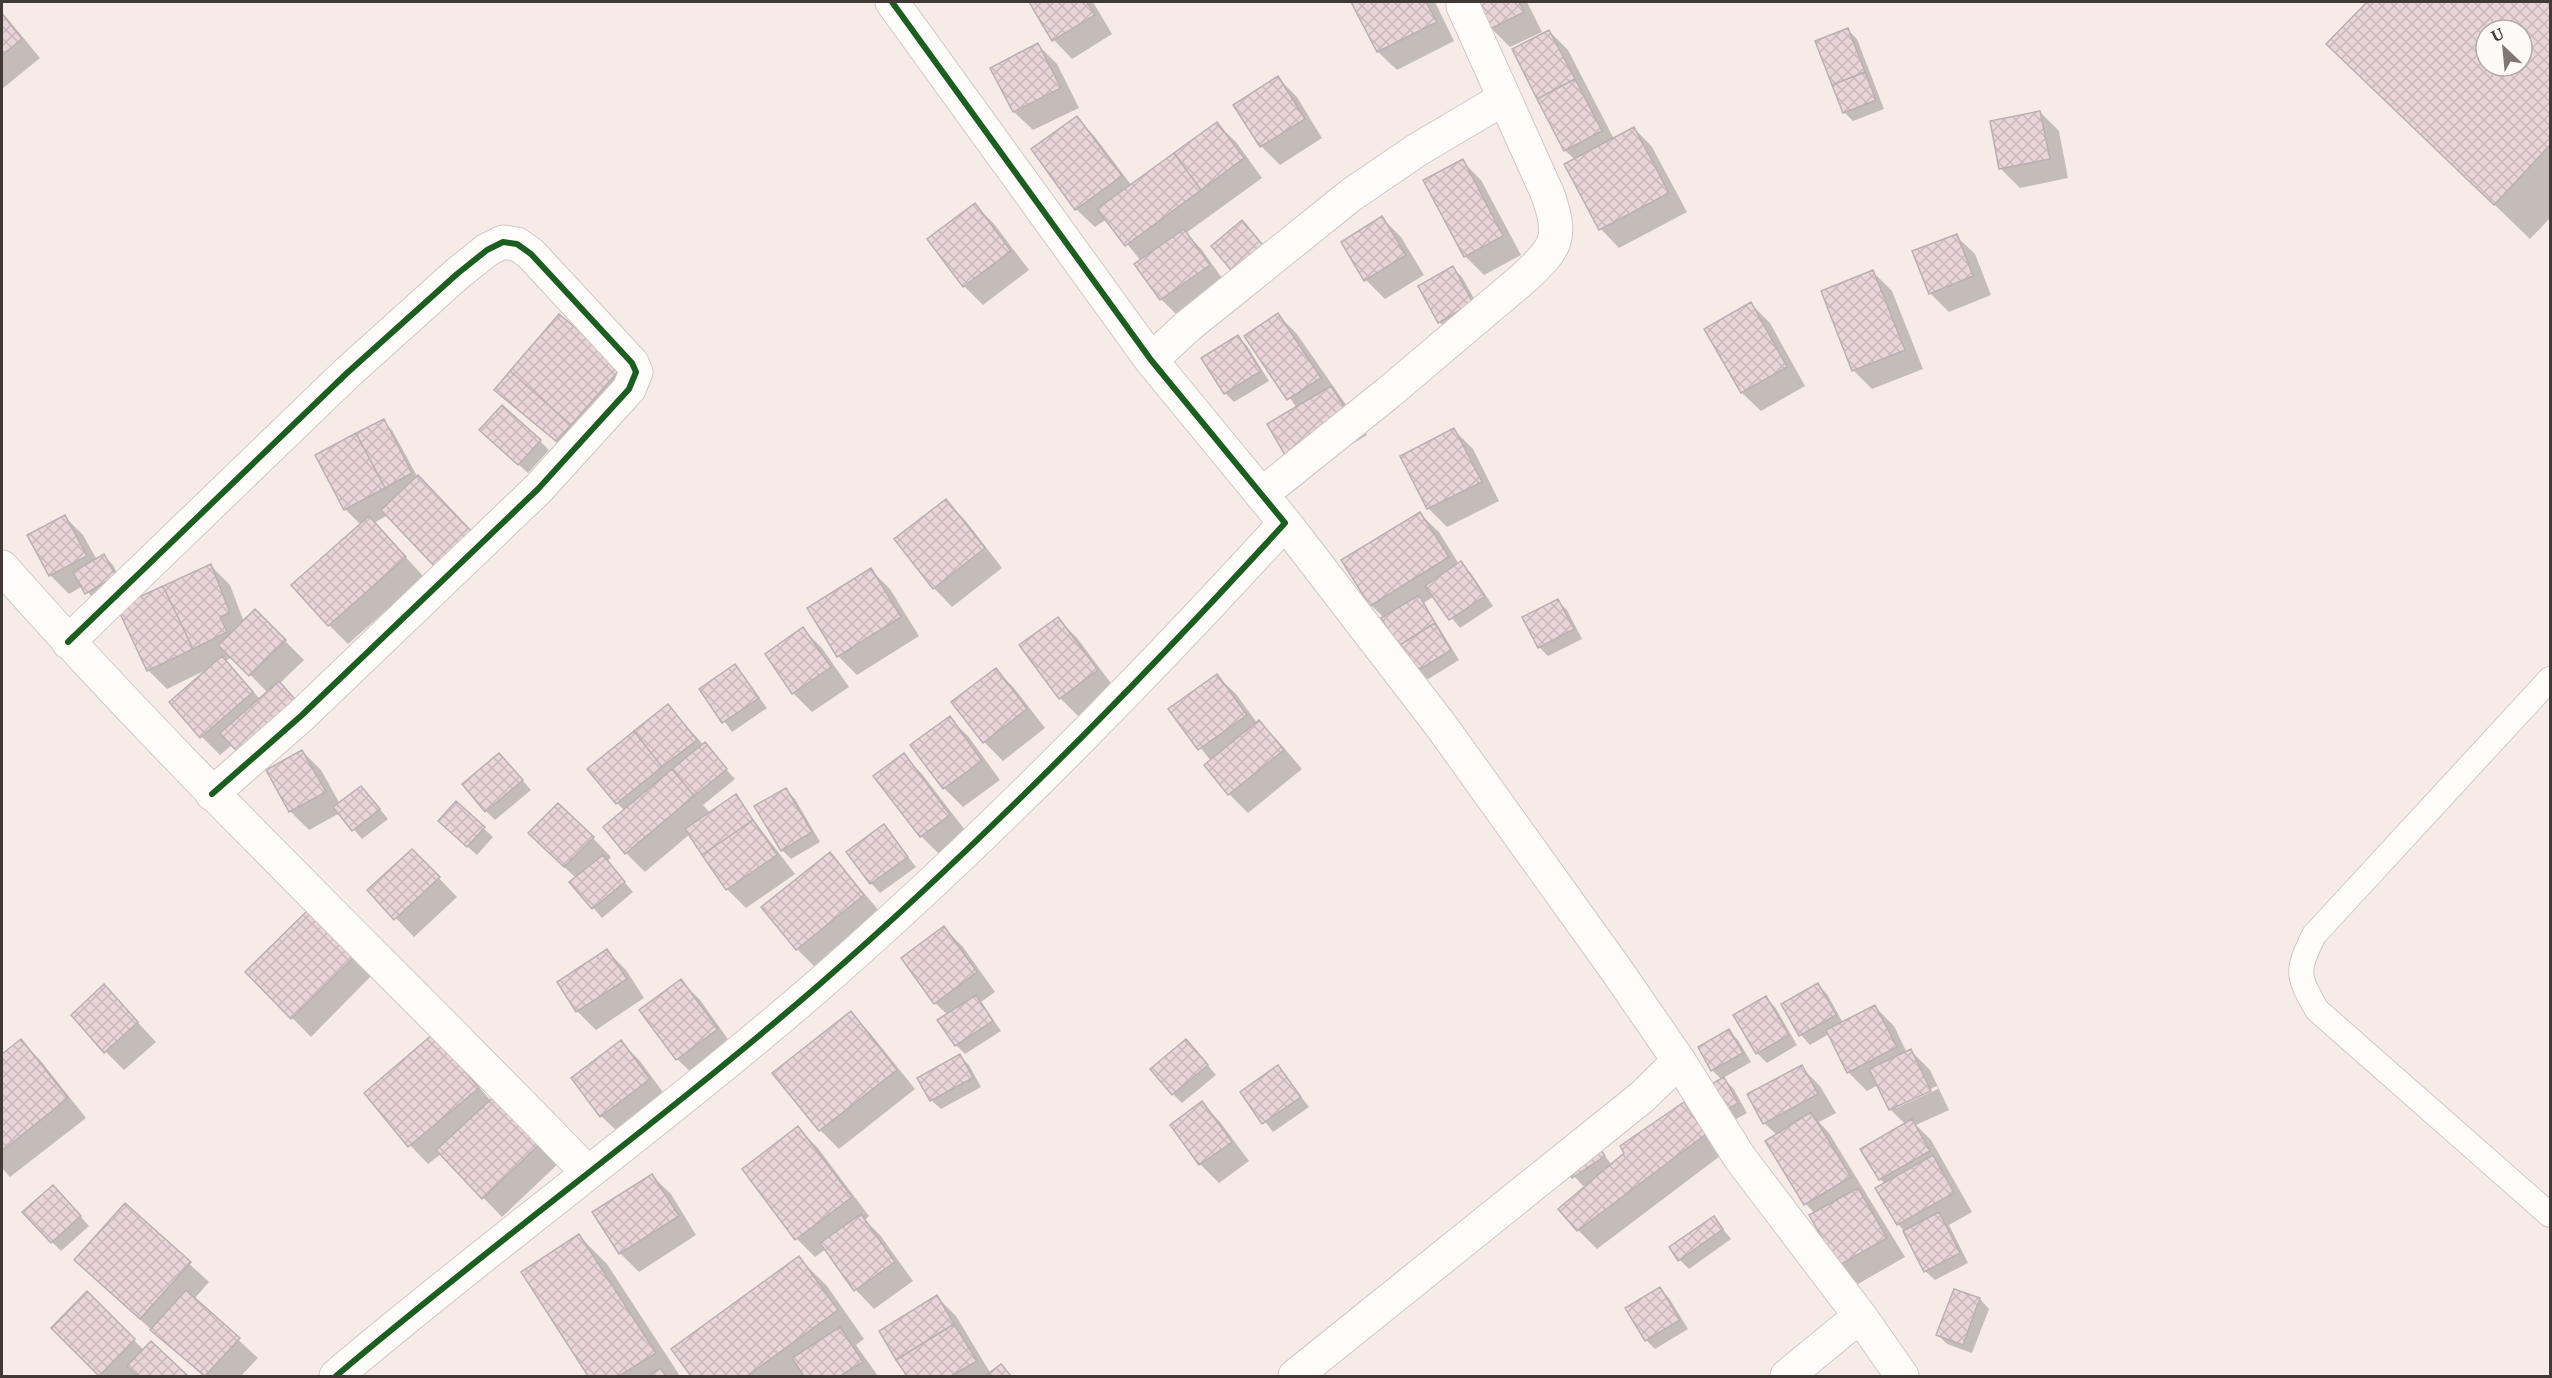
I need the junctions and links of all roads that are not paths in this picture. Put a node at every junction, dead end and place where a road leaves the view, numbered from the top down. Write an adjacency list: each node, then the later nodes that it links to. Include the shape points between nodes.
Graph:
1 (891, 2): 4 (street)
2 (1463, 6): 3 (street)
3 (1503, 99): 4 (street, via 1351,195); 5 (street, via 1548,195 1556,218 1556,241 1544,260 1516,285)
4 (1151, 360): 5 (street)
5 (1262, 494): 6 (street)
6 (1285, 523): 11 (street, via 1442,727); 12 (street, via 1109,712 939,878 818,986)
7 (2, 567): 8 (street)
8 (68, 642): 10 (street); 10 (street, via 347,373 457,274 503,242 517,244 531,254 634,367 629,389 537,489 302,715)
9 (2550, 679): 13 (lane, via 2313,935 2302,959 2300,975 2317,1010)
10 (212, 794): 12 (street)
11 (1679, 1062): 14 (street, via 1740,1158); 16 (street, via 1642,1097)
12 (588, 1173): 15 (street, via 494,1245)
13 (2550, 1215)
14 (1860, 1316): 17 (street); 18 (street)
15 (336, 1377)
16 (1294, 1377)
17 (1787, 1377)
18 (1902, 1377)

